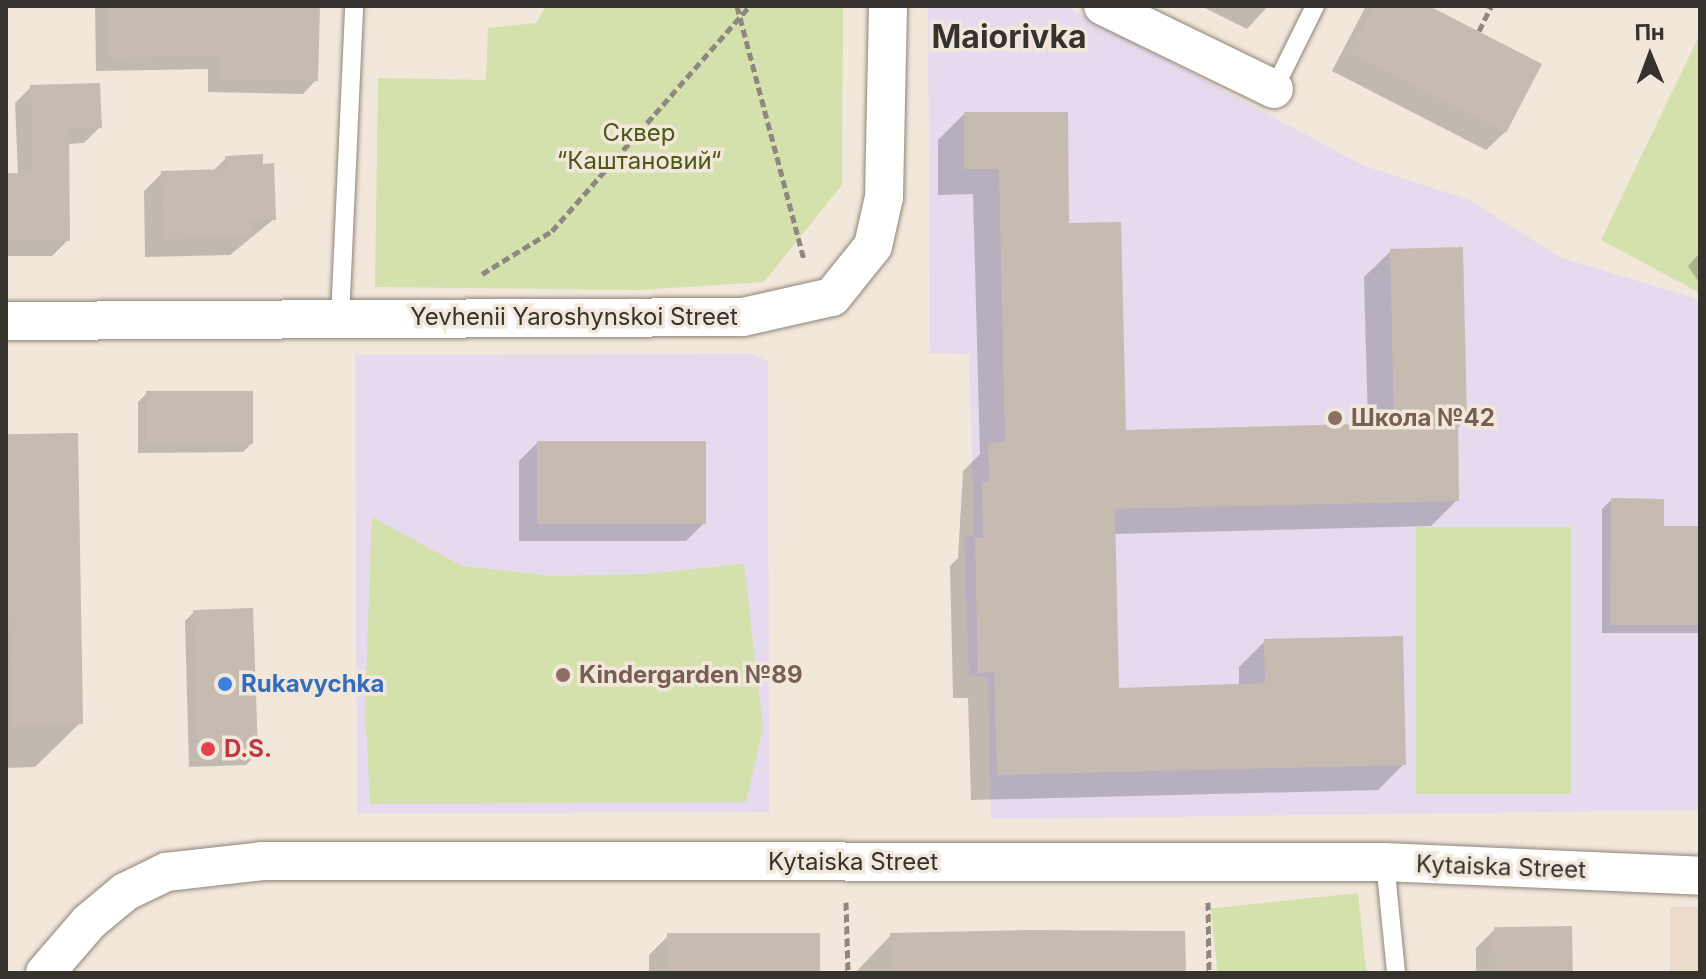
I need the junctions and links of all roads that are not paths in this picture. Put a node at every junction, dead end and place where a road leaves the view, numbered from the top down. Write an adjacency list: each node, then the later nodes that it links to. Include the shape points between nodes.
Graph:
1 (354, 6): 6 (lane)
2 (888, 6): 6 (street, Yevhenii Yaroshynskoi Street, via 884,197 873,246 832,297 743,317)
3 (1103, 6): 5 (street)
4 (1315, 6): 5 (lane)
5 (1274, 89)
6 (340, 318): 7 (street, Yevhenii Yaroshynskoi Street)
7 (6, 321)
8 (1385, 862): 9 (street, Kytaiska Street); 10 (street, Kytaiska Street, via 262,861 166,872 125,892 89,922); 11 (lane)
9 (1700, 876)
10 (45, 973)
11 (1396, 973)

